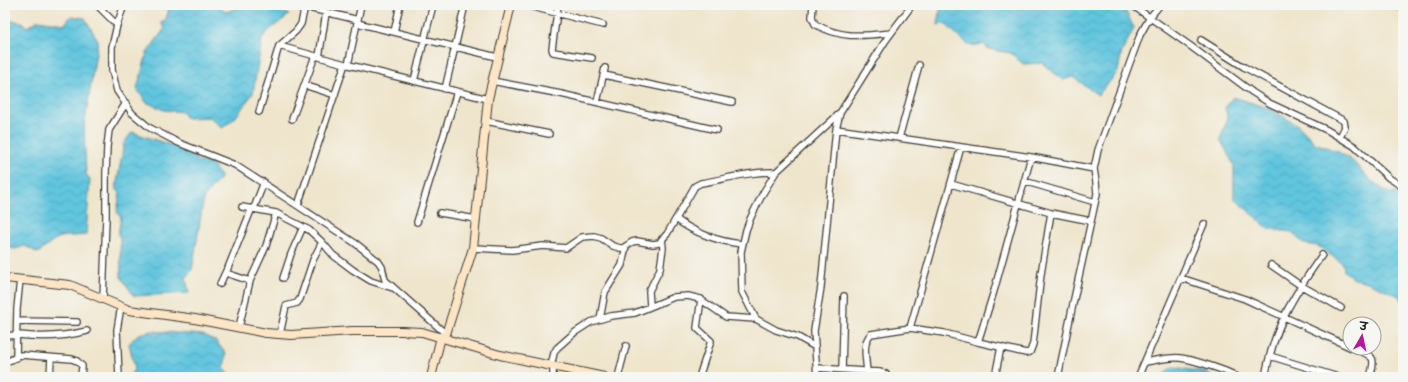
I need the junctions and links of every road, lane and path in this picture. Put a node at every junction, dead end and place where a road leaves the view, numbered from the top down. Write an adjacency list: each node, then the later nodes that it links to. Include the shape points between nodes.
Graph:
1 (97, 5): 16 (street)
2 (124, 5): 22 (street)
3 (304, 5): 18 (street); 28 (street, via 301,24)
4 (361, 5): 21 (street)
5 (400, 5): 24 (street)
6 (433, 5): 26 (street)
7 (465, 5): 29 (street)
8 (511, 5): 31 (street)
9 (525, 5): 19 (street)
10 (558, 5): 19 (street)
11 (813, 5): 25 (street, via 812,17 815,24 836,34 856,36)
12 (912, 5): 25 (street)
13 (1132, 5): 20 (street)
14 (1160, 5): 20 (street)
15 (1396, 5): 17 (street)
16 (103, 7): 22 (street)
17 (1403, 8)
18 (326, 13): 21 (street); 30 (street)
19 (557, 13): 23 (street); 32 (street, via 553,52)
20 (1150, 17): 55 (street, via 1252,92); 58 (street, via 1138,42 1098,150)
21 (358, 21): 24 (street); 33 (street)
22 (117, 25): 46 (street, via 112,47 112,70 117,91)
23 (603, 26)
24 (394, 32): 26 (street)
25 (891, 33): 48 (street)
26 (424, 39): 29 (street); 37 (street)
27 (1201, 40): 55 (street, via 1244,67 1344,121 1346,123)
28 (279, 46): 30 (street); 47 (street)
29 (455, 47): 31 (street); 40 (street)
30 (317, 56): 33 (street); 39 (street)
31 (497, 57): 38 (street)
32 (592, 58)
33 (347, 64): 37 (street); 42 (street)
34 (919, 65): 54 (street)
35 (605, 68): 36 (street)
36 (604, 75): 44 (street); 45 (street)
37 (414, 81): 40 (street)
38 (492, 81): 43 (street); 44 (street)
39 (304, 85): 42 (street); 49 (street)
40 (445, 89): 41 (street)
41 (457, 92): 43 (street); 75 (street)
42 (335, 95): 66 (street)
43 (488, 99): 50 (street)
44 (596, 102): 52 (street)
45 (732, 102)
46 (126, 103): 61 (street, via 132,113 150,128 179,143 235,165); 96 (street, via 110,130 107,147)
47 (258, 112)
48 (840, 113): 51 (street); 59 (street)
49 (292, 119)
50 (486, 121): 53 (street); 72 (street)
51 (836, 129): 54 (street); 115 (street)
52 (718, 130)
53 (549, 134)
54 (899, 138): 56 (street)
55 (1340, 138): 63 (street, via 1354,146)
56 (961, 147): 57 (street); 62 (street)
57 (1031, 157): 58 (street); 60 (street)
58 (1094, 169): 64 (street, via 1097,194)
59 (776, 172): 73 (street, via 762,172 701,183 695,186); 80 (street, via 751,217)
60 (1024, 181): 64 (street); 65 (street)
61 (264, 182): 66 (street); 68 (street)
62 (951, 184): 65 (street); 106 (street)
63 (1403, 187)
64 (1095, 202): 74 (street)
65 (1018, 203): 71 (street); 112 (street)
66 (298, 205): 93 (street, via 355,242 378,261 382,266 385,280)
67 (242, 206): 68 (street)
68 (253, 208): 69 (street); 85 (street)
69 (276, 213): 77 (street); 90 (street, via 266,246)
70 (440, 213): 72 (street)
71 (1051, 213): 74 (street); 116 (street, via 1032,349 1026,353)
72 (476, 219): 82 (street)
73 (676, 219): 78 (street); 80 (street, via 702,233 727,242)
74 (1091, 221): 138 (street)
75 (417, 222)
76 (1204, 224): 88 (street)
77 (303, 226): 79 (street); 87 (street)
78 (662, 239): 81 (street, via 659,243 637,241); 98 (street, via 660,269 649,291)
79 (322, 242): 93 (street, via 333,255 353,270 371,281); 108 (street, via 300,299 286,306)
80 (742, 244): 102 (street, via 742,292)
81 (626, 246): 82 (street, via 613,246 594,236 582,237 566,248); 101 (street, via 622,265 605,292)
82 (473, 248): 110 (street)
83 (1322, 254): 92 (street)
84 (1271, 265): 92 (street)
85 (226, 271): 90 (street, via 226,274); 91 (street)
86 (5, 278): 89 (street)
87 (283, 278)
88 (1181, 278): 100 (street, via 1245,299); 122 (street)
89 (20, 279): 96 (street, via 70,285); 103 (street)
90 (250, 282): 105 (street)
91 (220, 284)
92 (1300, 285): 99 (street); 100 (street)
93 (395, 288): 110 (street)
94 (844, 296): 125 (street)
95 (701, 299): 98 (street, via 688,296 674,297); 102 (street, via 724,316); 134 (street, via 697,328 711,341)
96 (103, 300): 97 (street)
97 (121, 306): 105 (street, via 129,310); 129 (street, via 117,330)
98 (650, 306): 101 (street, via 635,313)
99 (1341, 308)
100 (1283, 316): 113 (street); 117 (street)
101 (600, 319): 123 (street, via 583,326 563,342 554,353)
102 (756, 319): 115 (street, via 776,330 798,337)
103 (17, 321): 104 (street); 109 (street)
104 (77, 322)
105 (239, 327): 108 (street)
106 (910, 328): 112 (street); 126 (street, via 871,334 868,337)
107 (87, 331): 109 (street, via 68,336)
108 (280, 334): 110 (street, via 402,331)
109 (16, 335): 111 (street); 119 (street)
110 (444, 335): 123 (street, via 472,348); 130 (street)
111 (5, 336)
112 (978, 342): 116 (street)
113 (1342, 343)
114 (626, 346): 133 (street)
115 (814, 347): 124 (street)
116 (1001, 347): 137 (street)
117 (1270, 356): 141 (street); 142 (street)
118 (1371, 356): 143 (street, via 1374,365)
119 (16, 358): 120 (street, via 21,355); 121 (street)
120 (50, 358): 127 (street); 128 (street, via 77,361 82,366)
121 (5, 361)
122 (1146, 362): 139 (street); 140 (street, via 1180,358 1217,368)
123 (552, 366): 131 (street); 132 (street)
124 (817, 368): 125 (street); 135 (street)
125 (842, 370): 126 (street)
126 (867, 371): 136 (street, via 880,372)
127 (50, 377)
128 (81, 377)
129 (119, 377)
130 (431, 377)
131 (553, 377)
132 (604, 377)
133 (618, 377)
134 (699, 377)
135 (817, 377)
136 (888, 377)
137 (995, 377)
138 (1058, 377)
139 (1138, 377)
140 (1237, 377)
141 (1265, 377)
142 (1338, 377)
143 (1370, 377)

